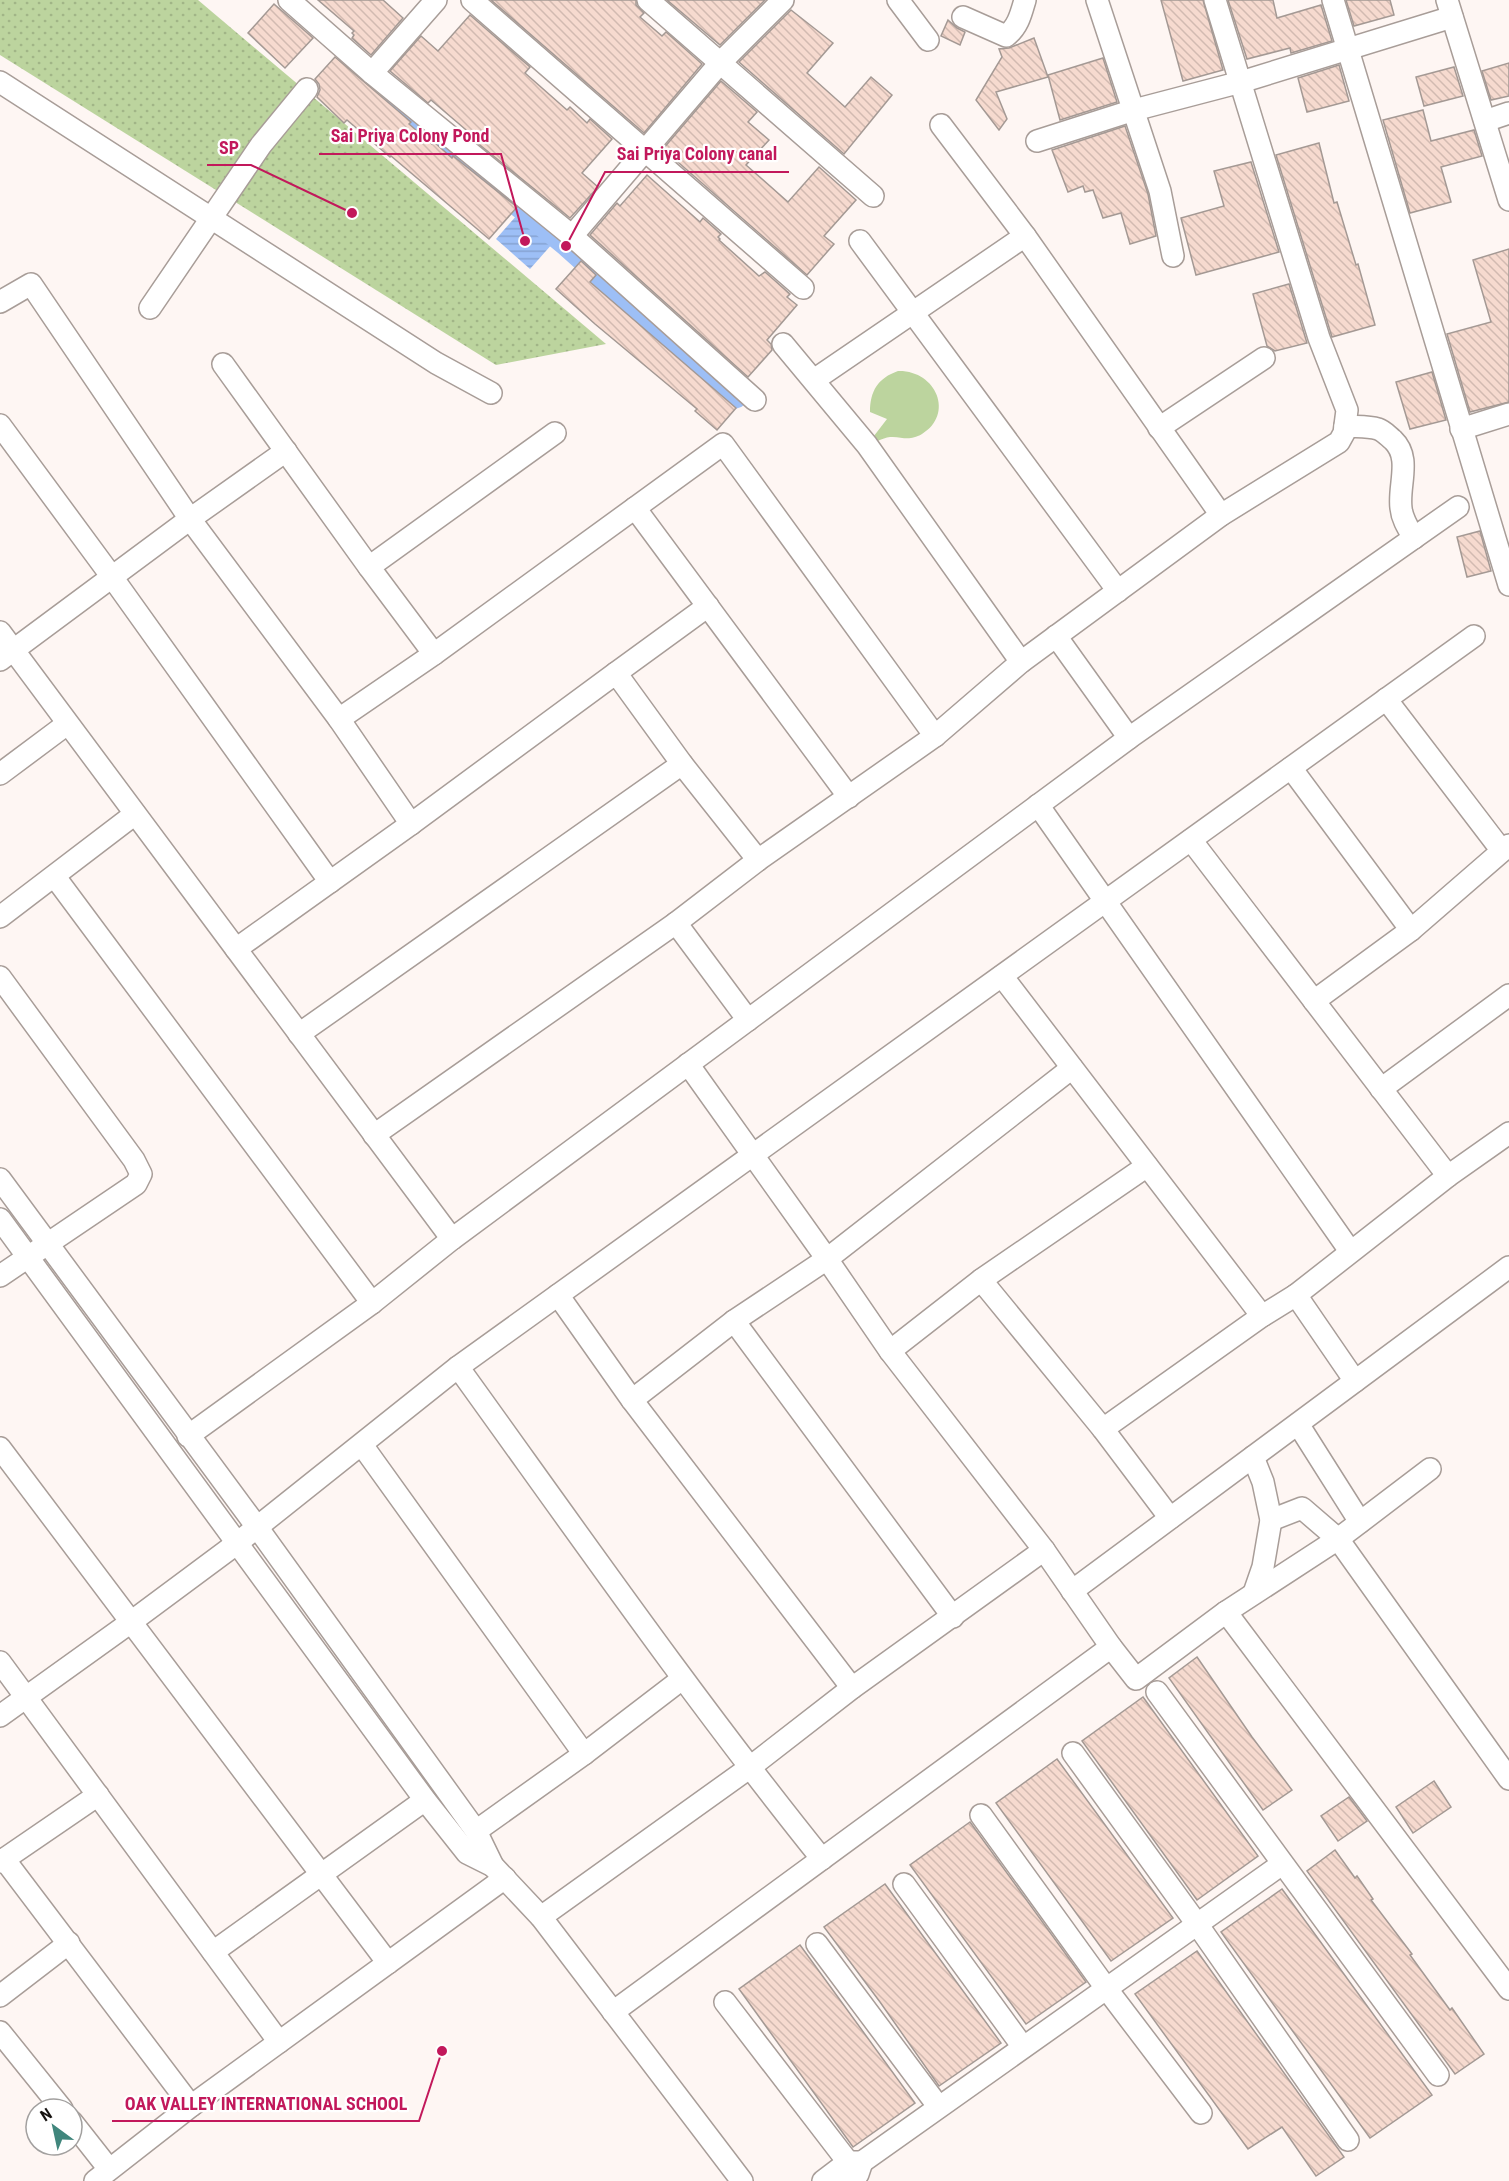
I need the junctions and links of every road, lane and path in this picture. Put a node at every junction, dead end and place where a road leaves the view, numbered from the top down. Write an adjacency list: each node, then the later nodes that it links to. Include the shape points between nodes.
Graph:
1 (289, 0): 16 (street)
2 (436, 0): 16 (street)
3 (472, 0): 25 (street)
4 (648, 0): 15 (street)
5 (783, 0): 15 (street)
6 (898, 0): 13 (street)
7 (1025, 0): 12 (street, via 1014,30 1006,36)
8 (1097, 0): 20 (street)
9 (1215, 0): 18 (street)
10 (1333, 0): 14 (street)
11 (1450, 8): 14 (street); 22 (street)
12 (963, 17)
13 (928, 40)
14 (1348, 49): 18 (street); 47 (street)
15 (720, 63): 25 (street); 26 (street)
16 (372, 73): 29 (street)
17 (0, 82): 28 (street)
18 (1241, 82): 20 (street); 45 (street, via 1319,338 1347,410)
19 (307, 89): 28 (street, via 261,146)
20 (1134, 110): 24 (street); 32 (street, via 1160,191)
21 (1509, 113): 22 (street)
22 (1485, 121): 27 (street)
23 (941, 124): 30 (street)
24 (1037, 141)
25 (646, 150): 29 (street); 33 (street)
26 (873, 196)
27 (1509, 200)
28 (212, 218): 35 (street); 41 (street, via 436,363)
29 (572, 236): 42 (street)
30 (1025, 236): 36 (street); 46 (street)
31 (860, 241): 36 (street)
32 (1173, 256)
33 (803, 288)
34 (0, 302): 53 (street, via 31,284)
35 (150, 308)
36 (913, 313): 40 (street); 58 (street)
37 (783, 344): 40 (street)
38 (1264, 358): 46 (street)
39 (224, 364): 49 (street)
40 (814, 380): 65 (street, via 867,445)
41 (491, 393)
42 (755, 400)
43 (1509, 414): 47 (street)
44 (0, 425): 56 (street)
45 (1345, 426): 52 (street, via 1339,442); 54 (street, via 1377,429 1399,446 1403,458 1401,508)
46 (1160, 428): 52 (street)
47 (1461, 429): 57 (street)
48 (555, 433): 55 (street)
49 (286, 452): 53 (street); 55 (street)
50 (1458, 507): 54 (street)
51 (635, 508): 59 (street); 63 (street); 70 (street, via 723,444)
52 (1221, 515): 58 (street)
53 (190, 519): 56 (street); 68 (street)
54 (1414, 538): 71 (street)
55 (369, 567): 63 (street)
56 (112, 577): 64 (street); 83 (street)
57 (1509, 585)
58 (1118, 591): 61 (street)
59 (708, 606): 66 (street); 75 (street)
60 (0, 632): 64 (street)
61 (1056, 636): 65 (street); 71 (street)
62 (1474, 636): 67 (street)
63 (434, 654): 68 (street)
64 (6, 655): 69 (street)
65 (1021, 662): 70 (street)
66 (616, 673): 72 (street); 78 (street)
67 (1386, 699): 73 (street); 80 (street)
68 (339, 718): 78 (street)
69 (67, 724): 74 (street); 77 (street)
70 (934, 736): 75 (street)
71 (1129, 738): 76 (street)
72 (682, 764): 81 (street); 94 (street)
73 (1291, 768): 79 (street); 87 (street)
74 (0, 774)
75 (849, 797): 81 (street)
76 (1038, 805): 84 (street); 93 (street)
77 (135, 814): 82 (street); 88 (street)
78 (411, 824): 83 (street)
79 (1191, 840): 84 (street); 92 (street)
80 (1506, 848): 87 (street)
81 (758, 860): 86 (street)
82 (55, 877): 85 (street); 115 (street)
83 (330, 882): 88 (street)
84 (1106, 901): 89 (street); 107 (street)
85 (0, 918)
86 (676, 923): 93 (street); 99 (street)
87 (1411, 930): 92 (street)
88 (236, 949): 94 (street)
89 (1002, 976): 96 (street); 100 (street)
90 (0, 977): 106 (street, via 141,1174 136,1184)
91 (1509, 994): 97 (street)
92 (1314, 1001): 97 (street)
93 (748, 1020): 95 (street)
94 (299, 1034): 99 (street)
95 (688, 1064): 100 (street); 105 (street)
96 (1072, 1068): 101 (street); 109 (street)
97 (1381, 1089): 102 (street)
98 (1509, 1133): 102 (street)
99 (374, 1135): 105 (street)
100 (752, 1156): 109 (street); 113 (street)
101 (1147, 1166): 112 (street); 116 (street)
102 (1448, 1176): 107 (street)
103 (0, 1179): 106 (street)
104 (0, 1219): 108 (street)
105 (452, 1239): 115 (street)
106 (47, 1244): 108 (street); 124 (street)
107 (1350, 1251): 114 (street)
108 (28, 1257): 111 (street); 134 (street)
109 (827, 1259): 117 (street); 118 (street)
110 (1509, 1267): 120 (street)
111 (0, 1276)
112 (981, 1280): 118 (street); 123 (street)
113 (558, 1295): 119 (street); 121 (street)
114 (1296, 1295): 116 (street); 120 (street)
115 (372, 1302): 124 (street)
116 (1262, 1316): 123 (street)
117 (734, 1321): 121 (street); 139 (street)
118 (890, 1351): 135 (street)
119 (458, 1367): 125 (street); 143 (street)
120 (1355, 1381): 122 (street)
121 (632, 1400): 144 (street)
122 (1298, 1424): 127 (street); 131 (street)
123 (1103, 1429): 129 (street)
124 (188, 1436): 132 (street)
125 (362, 1444): 132 (street); 149 (street)
126 (0, 1448): 140 (street)
127 (1253, 1457): 129 (street); 130 (street)
128 (1430, 1469): 131 (street)
129 (1170, 1518): 136 (street)
130 (1271, 1520): 133 (street, via 1302,1508); 137 (street)
131 (1360, 1522): 133 (street)
132 (257, 1527): 134 (street); 155 (street)
133 (1338, 1539): 137 (street); 151 (street)
134 (236, 1544): 140 (street); 153 (street)
135 (1044, 1550): 136 (street); 139 (street)
136 (1072, 1591): 141 (street)
137 (1254, 1593): 138 (street)
138 (1226, 1612): 141 (street, via 1136,1679); 169 (street)
139 (953, 1617): 144 (street)
140 (131, 1623): 146 (street); 160 (street)
141 (1111, 1647): 156 (street)
142 (0, 1662): 146 (street)
143 (682, 1679): 149 (street); 150 (street)
144 (852, 1688): 150 (street)
145 (1157, 1692): 158 (street)
146 (26, 1697): 147 (street); 152 (street)
147 (0, 1716)
148 (1073, 1753): 163 (street)
149 (584, 1754): 155 (street)
150 (749, 1768): 156 (street); 162 (street)
151 (1509, 1779)
152 (98, 1796): 157 (street); 166 (street)
153 (425, 1800): 159 (street, via 467,1853); 160 (street)
154 (981, 1815): 168 (street)
155 (476, 1832): 159 (street)
156 (822, 1859): 172 (street)
157 (2, 1861): 164 (street)
158 (1282, 1864): 163 (street); 176 (street)
159 (499, 1872): 162 (street); 167 (street)
160 (321, 1874): 166 (street); 167 (street)
161 (904, 1884): 175 (street)
162 (541, 1917): 172 (street)
163 (1197, 1924): 168 (street); 181 (street)
164 (69, 1943): 170 (street); 178 (street)
165 (817, 1944): 179 (street)
166 (213, 1952): 174 (street)
167 (388, 1963): 174 (street)
168 (1106, 1989): 175 (street); 180 (street)
169 (1509, 1989)
170 (0, 1996)
171 (725, 2002): 183 (street)
172 (613, 2012): 185 (street)
173 (0, 2031): 177 (street)
174 (279, 2042): 178 (street)
175 (1023, 2047): 179 (street)
176 (1438, 2075)
177 (52, 2097)
178 (191, 2106): 184 (street)
179 (938, 2106): 183 (street)
180 (1200, 2113)
181 (1348, 2140)
182 (84, 2143): 184 (street)
183 (853, 2168): 186 (street)
184 (102, 2175)
185 (742, 2181)
186 (823, 2181)

